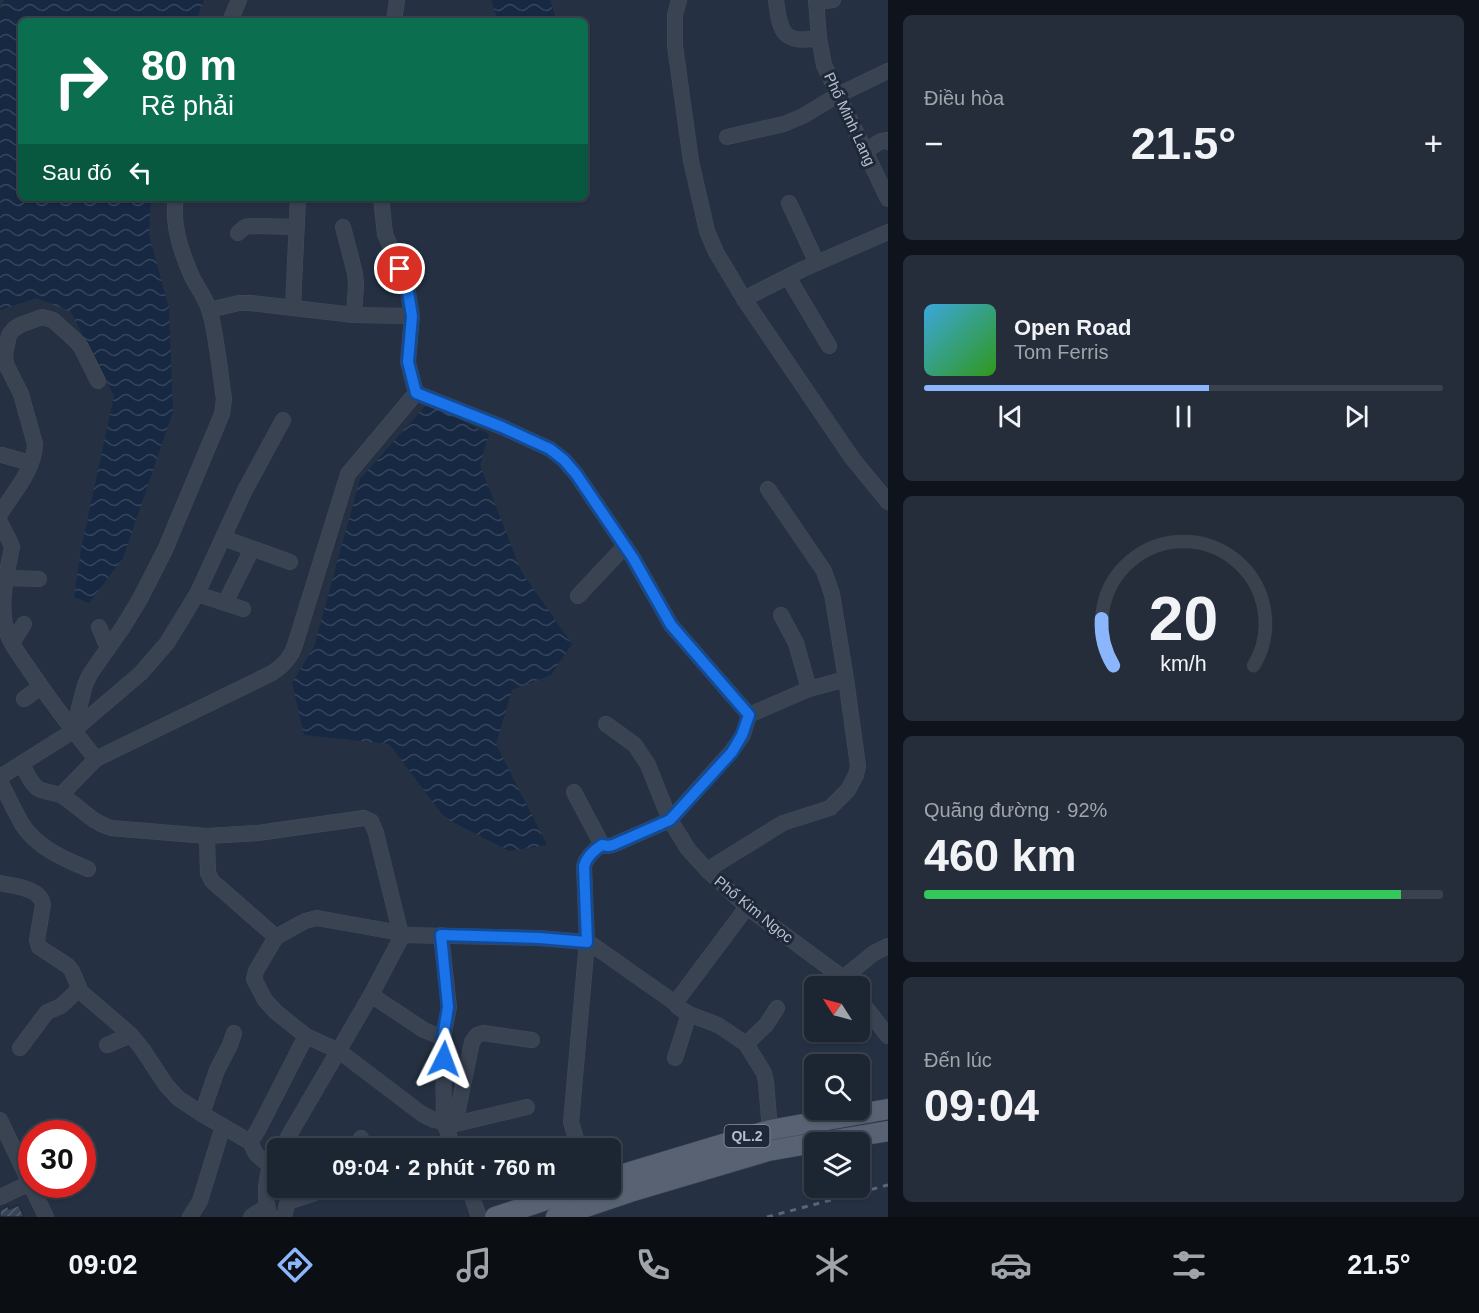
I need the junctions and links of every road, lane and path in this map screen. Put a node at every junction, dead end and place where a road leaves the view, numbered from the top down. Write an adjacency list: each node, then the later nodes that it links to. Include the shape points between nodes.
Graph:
1 (239, 0): 7 (street)
2 (397, 0): 8 (street)
3 (679, 0): 26 (street, via 675,46 691,161 707,231)
4 (776, 0): 9 (street, via 779,23 790,38)
5 (832, 0): 6 (street)
6 (816, 1): 9 (street, Phố Minh Lang)
7 (231, 18)
8 (394, 18)
9 (819, 38): 11 (street, Phố Minh Lang, via 824,65)
10 (888, 70): 11 (street)
11 (838, 95): 12 (street, via 784,124); 14 (street, Phố Minh Lang)
12 (727, 137)
13 (888, 142): 14 (street, via 880,141)
14 (865, 151): 15 (street, Phố Minh Lang)
15 (888, 199)
16 (175, 201): 28 (street, via 180,247)
17 (298, 201): 20 (street)
18 (381, 201): 30 (street, via 386,234 407,286)
19 (789, 203): 24 (street)
20 (297, 227): 22 (street, via 250,226); 27 (street)
21 (343, 227): 29 (street, via 355,273)
22 (238, 232)
23 (888, 232): 24 (street)
24 (818, 263): 25 (street)
25 (788, 277): 26 (street); 31 (street)
26 (744, 298): 38 (street, via 852,458)
27 (293, 307): 28 (street, via 239,303); 29 (street)
28 (209, 310): 55 (street, via 224,399 222,414 165,550 140,599)
29 (354, 315): 30 (street)
30 (412, 316): 33 (street, via 408,362)
31 (829, 346)
32 (98, 381): 36 (street, via 81,347 53,320 42,317 20,325 9,335 6,364 21,394 35,444)
33 (416, 393): 42 (street, via 550,449 576,474); 63 (street, via 348,474 295,645 284,664)
34 (283, 420): 41 (street)
35 (2, 455): 36 (street)
36 (30, 464): 39 (street, via 20,487)
37 (768, 489): 56 (street, via 824,571 832,594)
38 (888, 502)
39 (0, 514)
40 (0, 522): 45 (street, via 17,543)
41 (223, 538): 43 (street); 47 (street)
42 (625, 546): 48 (street); 60 (street, via 671,625)
43 (252, 549): 44 (street); 49 (street)
44 (290, 562)
45 (5, 573): 46 (street); 54 (street, via 5,625)
46 (39, 579)
47 (197, 594): 49 (street); 62 (street, via 167,643 141,673)
48 (578, 596)
49 (225, 603): 50 (street)
50 (243, 609)
51 (781, 615): 58 (street, via 796,643)
52 (24, 624): 54 (street)
53 (99, 627): 55 (street)
54 (12, 643): 57 (street)
55 (108, 648): 62 (street, via 85,685)
56 (846, 679): 58 (street); 72 (street, via 858,766 848,790 831,808 783,823)
57 (40, 687): 59 (street); 62 (street)
58 (809, 689): 60 (street)
59 (24, 699)
60 (749, 715): 68 (street, via 732,752)
61 (606, 724): 68 (street, Phố Kim Ngọc, via 635,745 648,765)
62 (73, 731): 63 (street); 64 (street)
63 (96, 759): 67 (street)
64 (22, 764): 65 (street); 67 (street, via 36,787)
65 (0, 779): 71 (street, via 33,837 65,860)
66 (574, 792): 70 (street)
67 (62, 795): 69 (street, via 99,824 111,828)
68 (670, 820): 70 (street, via 613,845); 72 (street, Phố Kim Ngọc)
69 (207, 836): 75 (street, via 364,818 371,821); 77 (street, via 208,873 212,881)
70 (602, 845): 78 (street, via 591,853 584,866)
71 (88, 869)
72 (707, 870): 74 (street, Phố Kim Ngọc)
73 (0, 884): 82 (street, via 21,888 42,900 39,947 68,966)
74 (747, 907): 80 (street, Phố Kim Ngọc); 84 (street)
75 (400, 935): 76 (street); 77 (street, via 317,918); 83 (street)
76 (441, 935): 78 (street); 92 (street, via 448,1007)
77 (276, 937): 90 (street, via 254,979 265,1000)
78 (587, 942): 84 (street); 110 (street, via 572,1111)
79 (888, 946): 81 (street, via 874,953)
80 (838, 976)
81 (852, 976)
82 (79, 989): 89 (street); 96 (street, via 61,1006 51,1009)
83 (371, 995): 92 (street); 97 (street)
84 (675, 1002): 87 (street)
85 (777, 1008): 94 (street)
86 (870, 1013): 91 (street)
87 (689, 1014): 94 (street, via 718,1025); 98 (street)
88 (234, 1033): 101 (street)
89 (131, 1035): 95 (street); 101 (street, via 166,1085)
90 (306, 1036): 97 (street); 111 (street)
91 (888, 1036)
92 (443, 1038): 103 (street)
93 (531, 1040): 103 (street, via 477,1035)
94 (746, 1044): 105 (street, via 764,1073)
95 (107, 1046)
96 (20, 1048)
97 (339, 1051): 103 (street, via 422,1114); 108 (street)
98 (675, 1058)
99 (527, 1107): 103 (street)
100 (888, 1109): 105 (main road, QL.2)
101 (202, 1114): 104 (street)
102 (0, 1120): 113 (street)
103 (450, 1123): 109 (street)
104 (224, 1126): 111 (street); 125 (street, via 200,1201)
105 (770, 1130): 115 (main road, QL.2)
106 (888, 1131): 107 (main road, QL.2)
107 (870, 1134)
108 (288, 1138)
109 (452, 1138)
110 (576, 1138)
111 (250, 1142): 114 (street, via 256,1154)
112 (804, 1145): 123 (main road, QL.2, via 768,1151)
113 (18, 1158)
114 (267, 1158)
115 (621, 1175)
116 (18, 1189): 117 (street)
117 (0, 1197)
118 (37, 1198): 124 (street)
119 (289, 1198): 127 (street)
120 (472, 1198): 128 (street)
121 (572, 1198): 123 (main road, QL.2)
122 (268, 1212): 126 (street)
123 (559, 1212): 129 (main road, QL.2)
124 (46, 1217)
125 (190, 1217)
126 (251, 1217)
127 (284, 1217)
128 (479, 1217)
129 (495, 1217)

